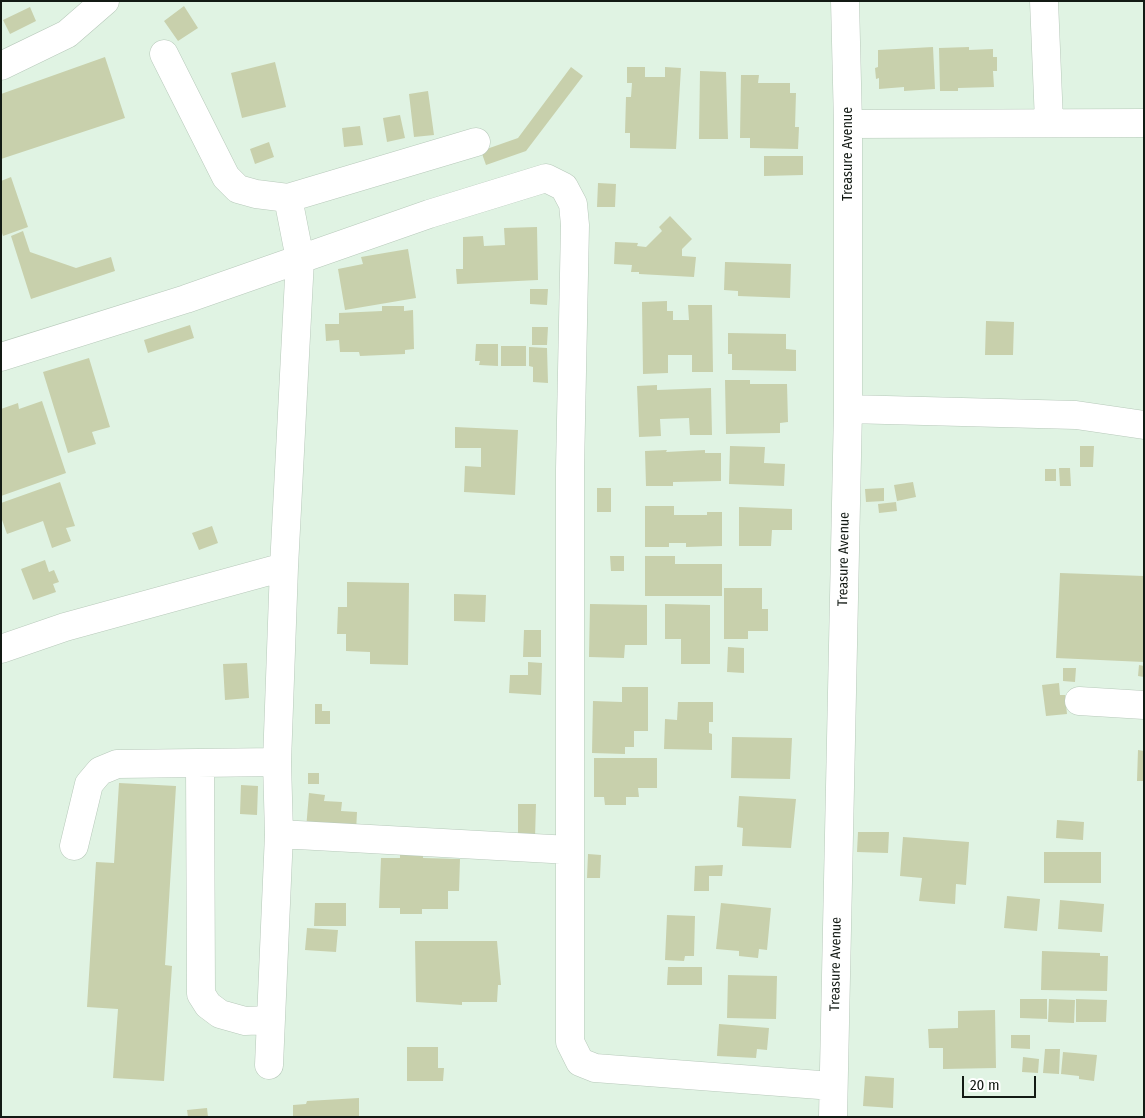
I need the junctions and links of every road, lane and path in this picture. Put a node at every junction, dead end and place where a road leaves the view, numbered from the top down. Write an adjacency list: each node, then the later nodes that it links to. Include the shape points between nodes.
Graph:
1 (106, 1): 5 (street, via 67,34)
2 (845, 1): 8 (street, Treasure Avenue)
3 (1044, 1): 6 (street)
4 (164, 54): 10 (street, via 226,177 238,189)
5 (1, 66)
6 (1049, 122): 7 (street); 8 (street)
7 (1144, 123)
8 (848, 124): 13 (street, Treasure Avenue)
9 (476, 142): 10 (street)
10 (288, 198): 11 (street)
11 (300, 259): 12 (street, via 186,300); 15 (street); 23 (street, via 546,178 564,187 573,204)
12 (1, 356)
13 (848, 409): 14 (street, via 1076,414); 26 (street, Treasure Avenue)
14 (1144, 426)
15 (284, 567): 16 (street, via 65,627); 19 (street)
16 (1, 649)
17 (1079, 701): 18 (street)
18 (1144, 705)
19 (277, 762): 20 (street); 21 (street)
20 (200, 765): 22 (street, via 117,764 100,771 89,784); 24 (street, via 201,994 208,1005 220,1014 244,1021)
21 (279, 834): 23 (street); 24 (street)
22 (74, 846)
23 (570, 850): 26 (street, via 570,1042 580,1062 595,1068)
24 (269, 1020): 25 (street)
25 (269, 1065)
26 (833, 1086): 27 (street, Treasure Avenue)
27 (833, 1117)

